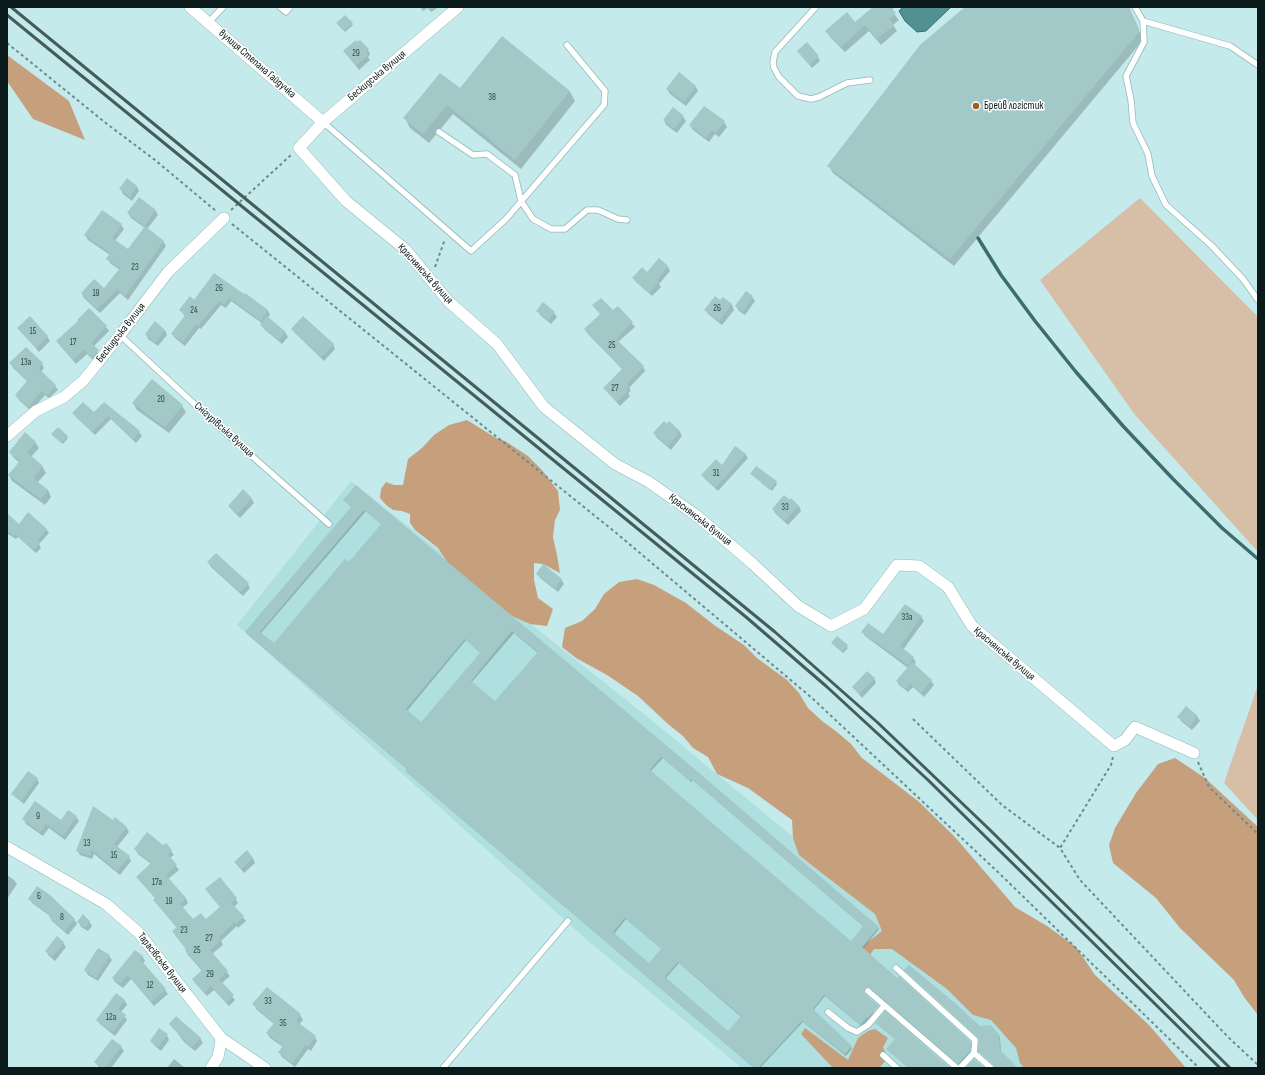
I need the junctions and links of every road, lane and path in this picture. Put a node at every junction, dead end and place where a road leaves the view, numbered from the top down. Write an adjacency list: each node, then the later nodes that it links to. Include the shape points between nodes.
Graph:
1 (190, 7): 9 (street, вулиця Степана Гайдучка)
2 (223, 7): 9 (lane)
3 (280, 7): 4 (lane, via 286,12)
4 (290, 7)
5 (458, 7): 14 (street, Бескидська вулиця)
6 (816, 7): 13 (lane, via 775,52 773,62 779,77 798,96 811,99 847,83)
7 (1135, 7): 8 (lane)
8 (1143, 21): 12 (lane, via 1230,46); 22 (lane, via 1144,42 1126,76 1134,123 1148,154 1152,176 1166,205 1212,246 1243,279)
9 (208, 23): 14 (street, вулиця Степана Гайдучка)
10 (7, 43): 18 (path)
11 (567, 45): 17 (lane, via 605,91 604,106)
12 (1258, 65)
13 (870, 80)
14 (323, 122): 16 (street, Бескидська вулиця); 20 (lane)
15 (439, 132): 17 (lane, via 473,155 486,154 515,175)
16 (299, 148): 18 (path, via 237,203); 21 (street, Краснянська вулиця, via 346,201 406,250)
17 (521, 201): 19 (lane, via 533,219 551,229 566,228 587,210 598,210); 20 (lane, via 506,219 471,251)
18 (224, 218): 23 (street, Бескидська вулиця, via 168,272); 48 (path, via 614,532 812,698 994,869)
19 (627, 220)
20 (448, 230): 21 (path)
21 (431, 280): 27 (street, Краснянська вулиця, via 448,301 497,344 544,407 615,464 649,482 697,516 798,606 831,626 864,609 897,565 919,566 948,587 972,626)
22 (1258, 300)
23 (120, 335): 24 (street, Бескидська вулиця, via 82,381 64,397 36,411); 25 (lane, Снігурівська вулиця)
24 (7, 436)
25 (329, 524)
26 (913, 719): 31 (path, via 1002,805)
27 (1114, 746): 28 (street, via 1125,740 1134,727); 31 (path, via 1112,765)
28 (1194, 753): 29 (path, via 1209,787)
29 (1258, 834)
30 (7, 847): 37 (street, Тарасівська вулиця, via 106,904 139,933)
31 (1060, 848): 40 (path, via 1080,880 1228,1037)
32 (568, 921): 43 (lane)
33 (896, 968): 38 (lane, via 975,1040)
34 (868, 992): 35 (lane)
35 (884, 1006): 36 (lane, via 868,1025 857,1032); 45 (lane)
36 (828, 1012)
37 (221, 1038): 41 (street, via 218,1057); 42 (street, Тарасівська вулиця)
38 (974, 1053): 46 (lane); 47 (lane)
39 (883, 1056): 44 (lane)
40 (1258, 1064)
41 (211, 1068)
42 (265, 1068)
43 (444, 1068)
44 (897, 1068)
45 (957, 1068)
46 (960, 1068)
47 (991, 1068)
48 (1199, 1068)

